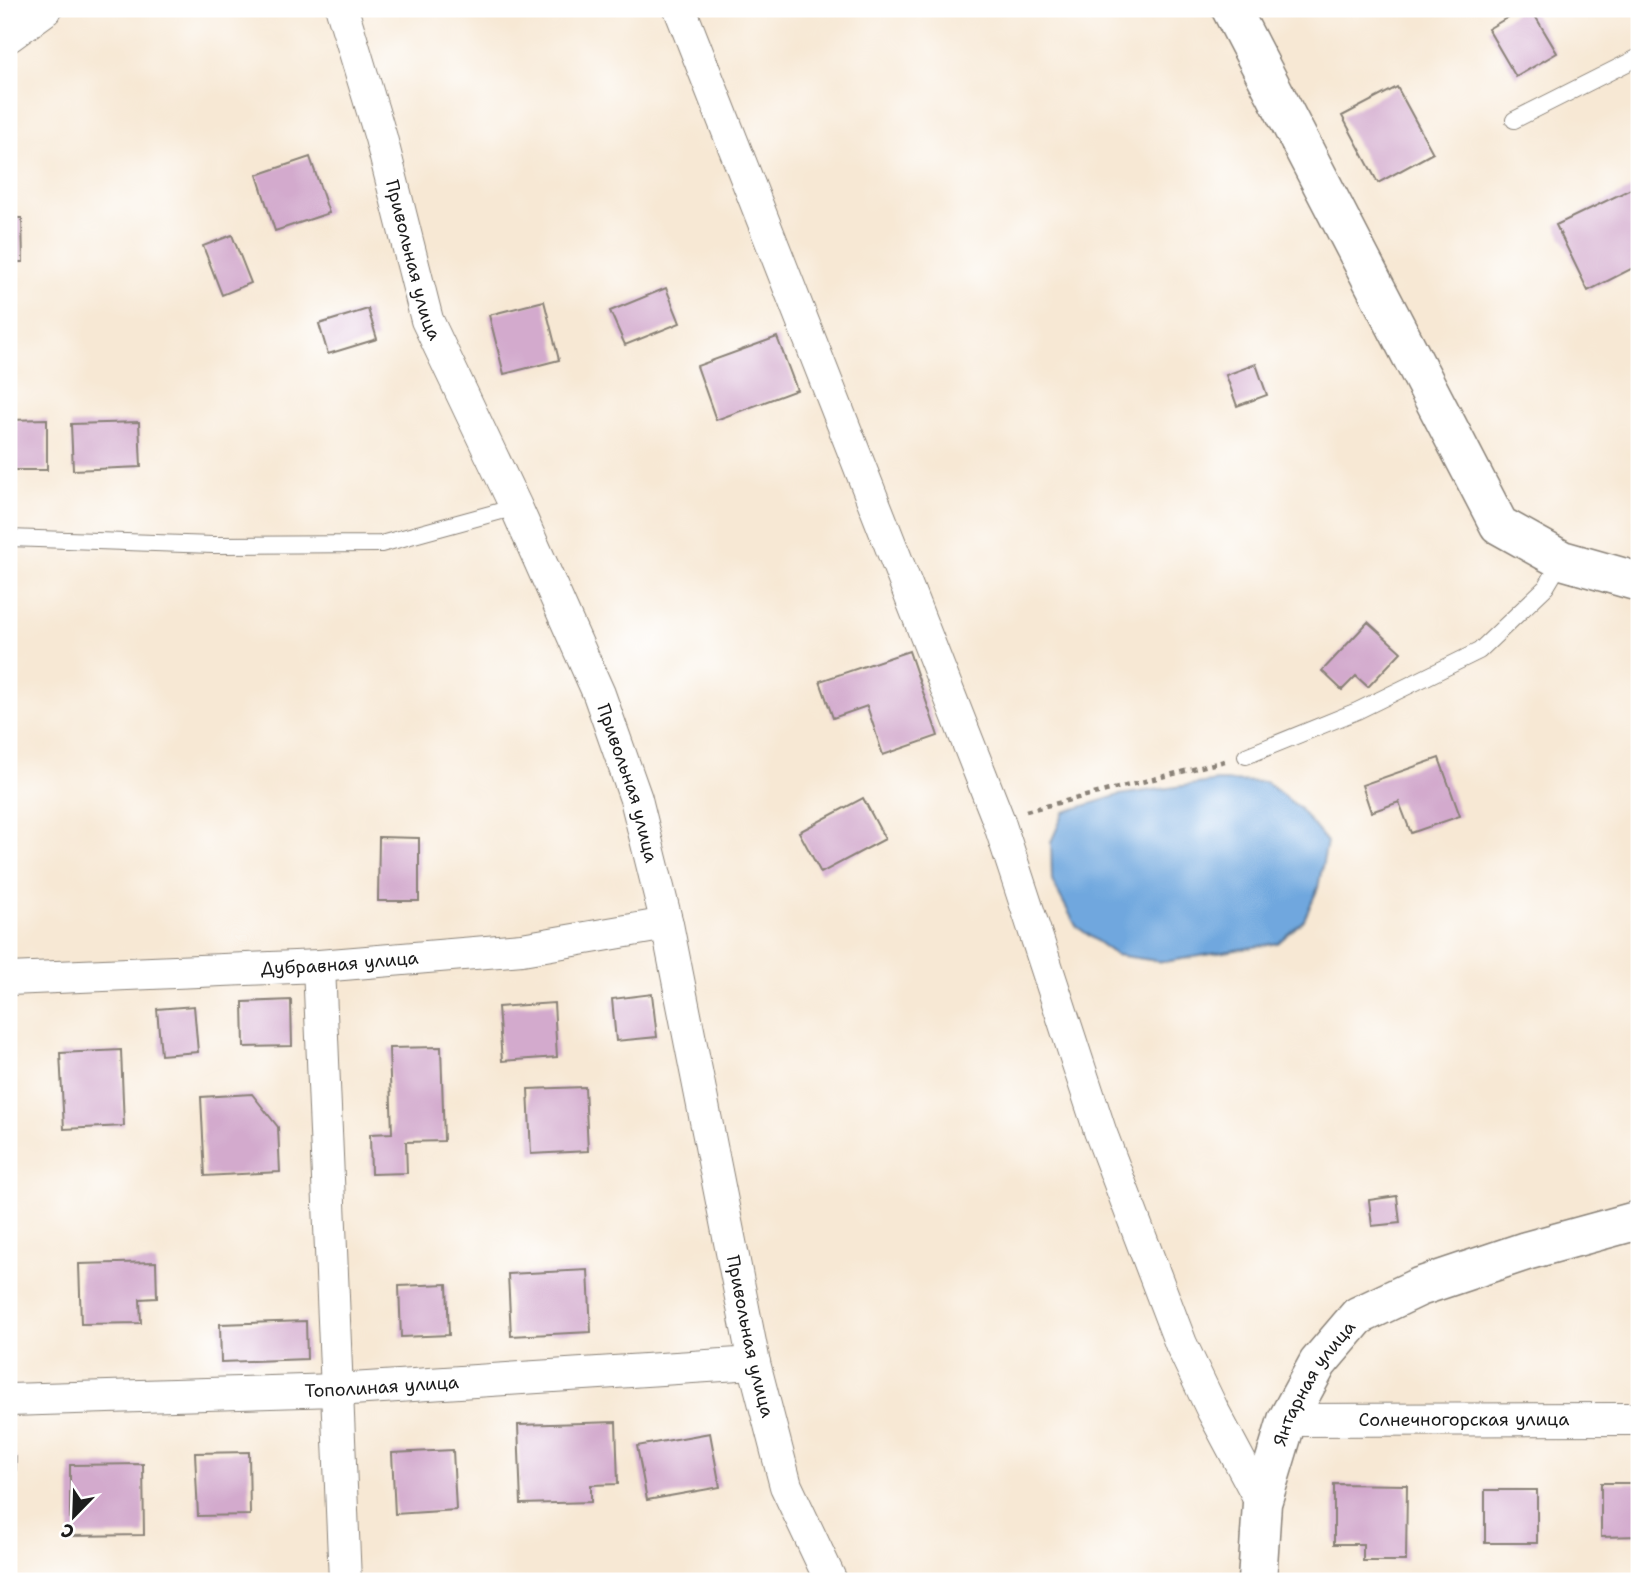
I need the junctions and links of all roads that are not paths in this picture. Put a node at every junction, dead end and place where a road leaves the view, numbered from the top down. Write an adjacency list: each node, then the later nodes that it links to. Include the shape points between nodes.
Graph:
1 (46, 9): 5 (street)
2 (342, 9): 8 (street, Привольная улица, via 381,138 427,320)
3 (680, 9): 22 (street, via 998,819 1100,1131 1181,1344)
4 (1230, 9): 10 (street, via 1499,524)
5 (9, 36)
6 (1639, 57): 7 (lane)
7 (1514, 120)
8 (516, 507): 9 (lane, via 381,544 213,545); 13 (street, Привольная улица, via 599,694 636,799)
9 (9, 538)
10 (1562, 560): 11 (street); 12 (lane, via 1546,587 1479,651 1357,711)
11 (1639, 582)
12 (1246, 755)
13 (667, 924): 14 (street, Дубравная улица, via 522,949); 17 (street, Привольная улица)
14 (319, 966): 15 (street, Дубравная улица); 18 (street)
15 (9, 979)
16 (1639, 1220): 21 (street, Янтарная улица, via 1419,1287 1358,1316 1318,1363)
17 (754, 1363): 18 (street, Тополиная улица); 24 (street, Привольная улица, via 786,1486)
18 (336, 1390): 19 (street, Тополиная улица); 23 (street)
19 (9, 1400)
20 (1639, 1419): 21 (street, Солнечногорская улица)
21 (1287, 1420): 22 (street, Янтарная улица)
22 (1262, 1503): 25 (street, Янтарная улица)
23 (345, 1581)
24 (831, 1581)
25 (1257, 1581)

